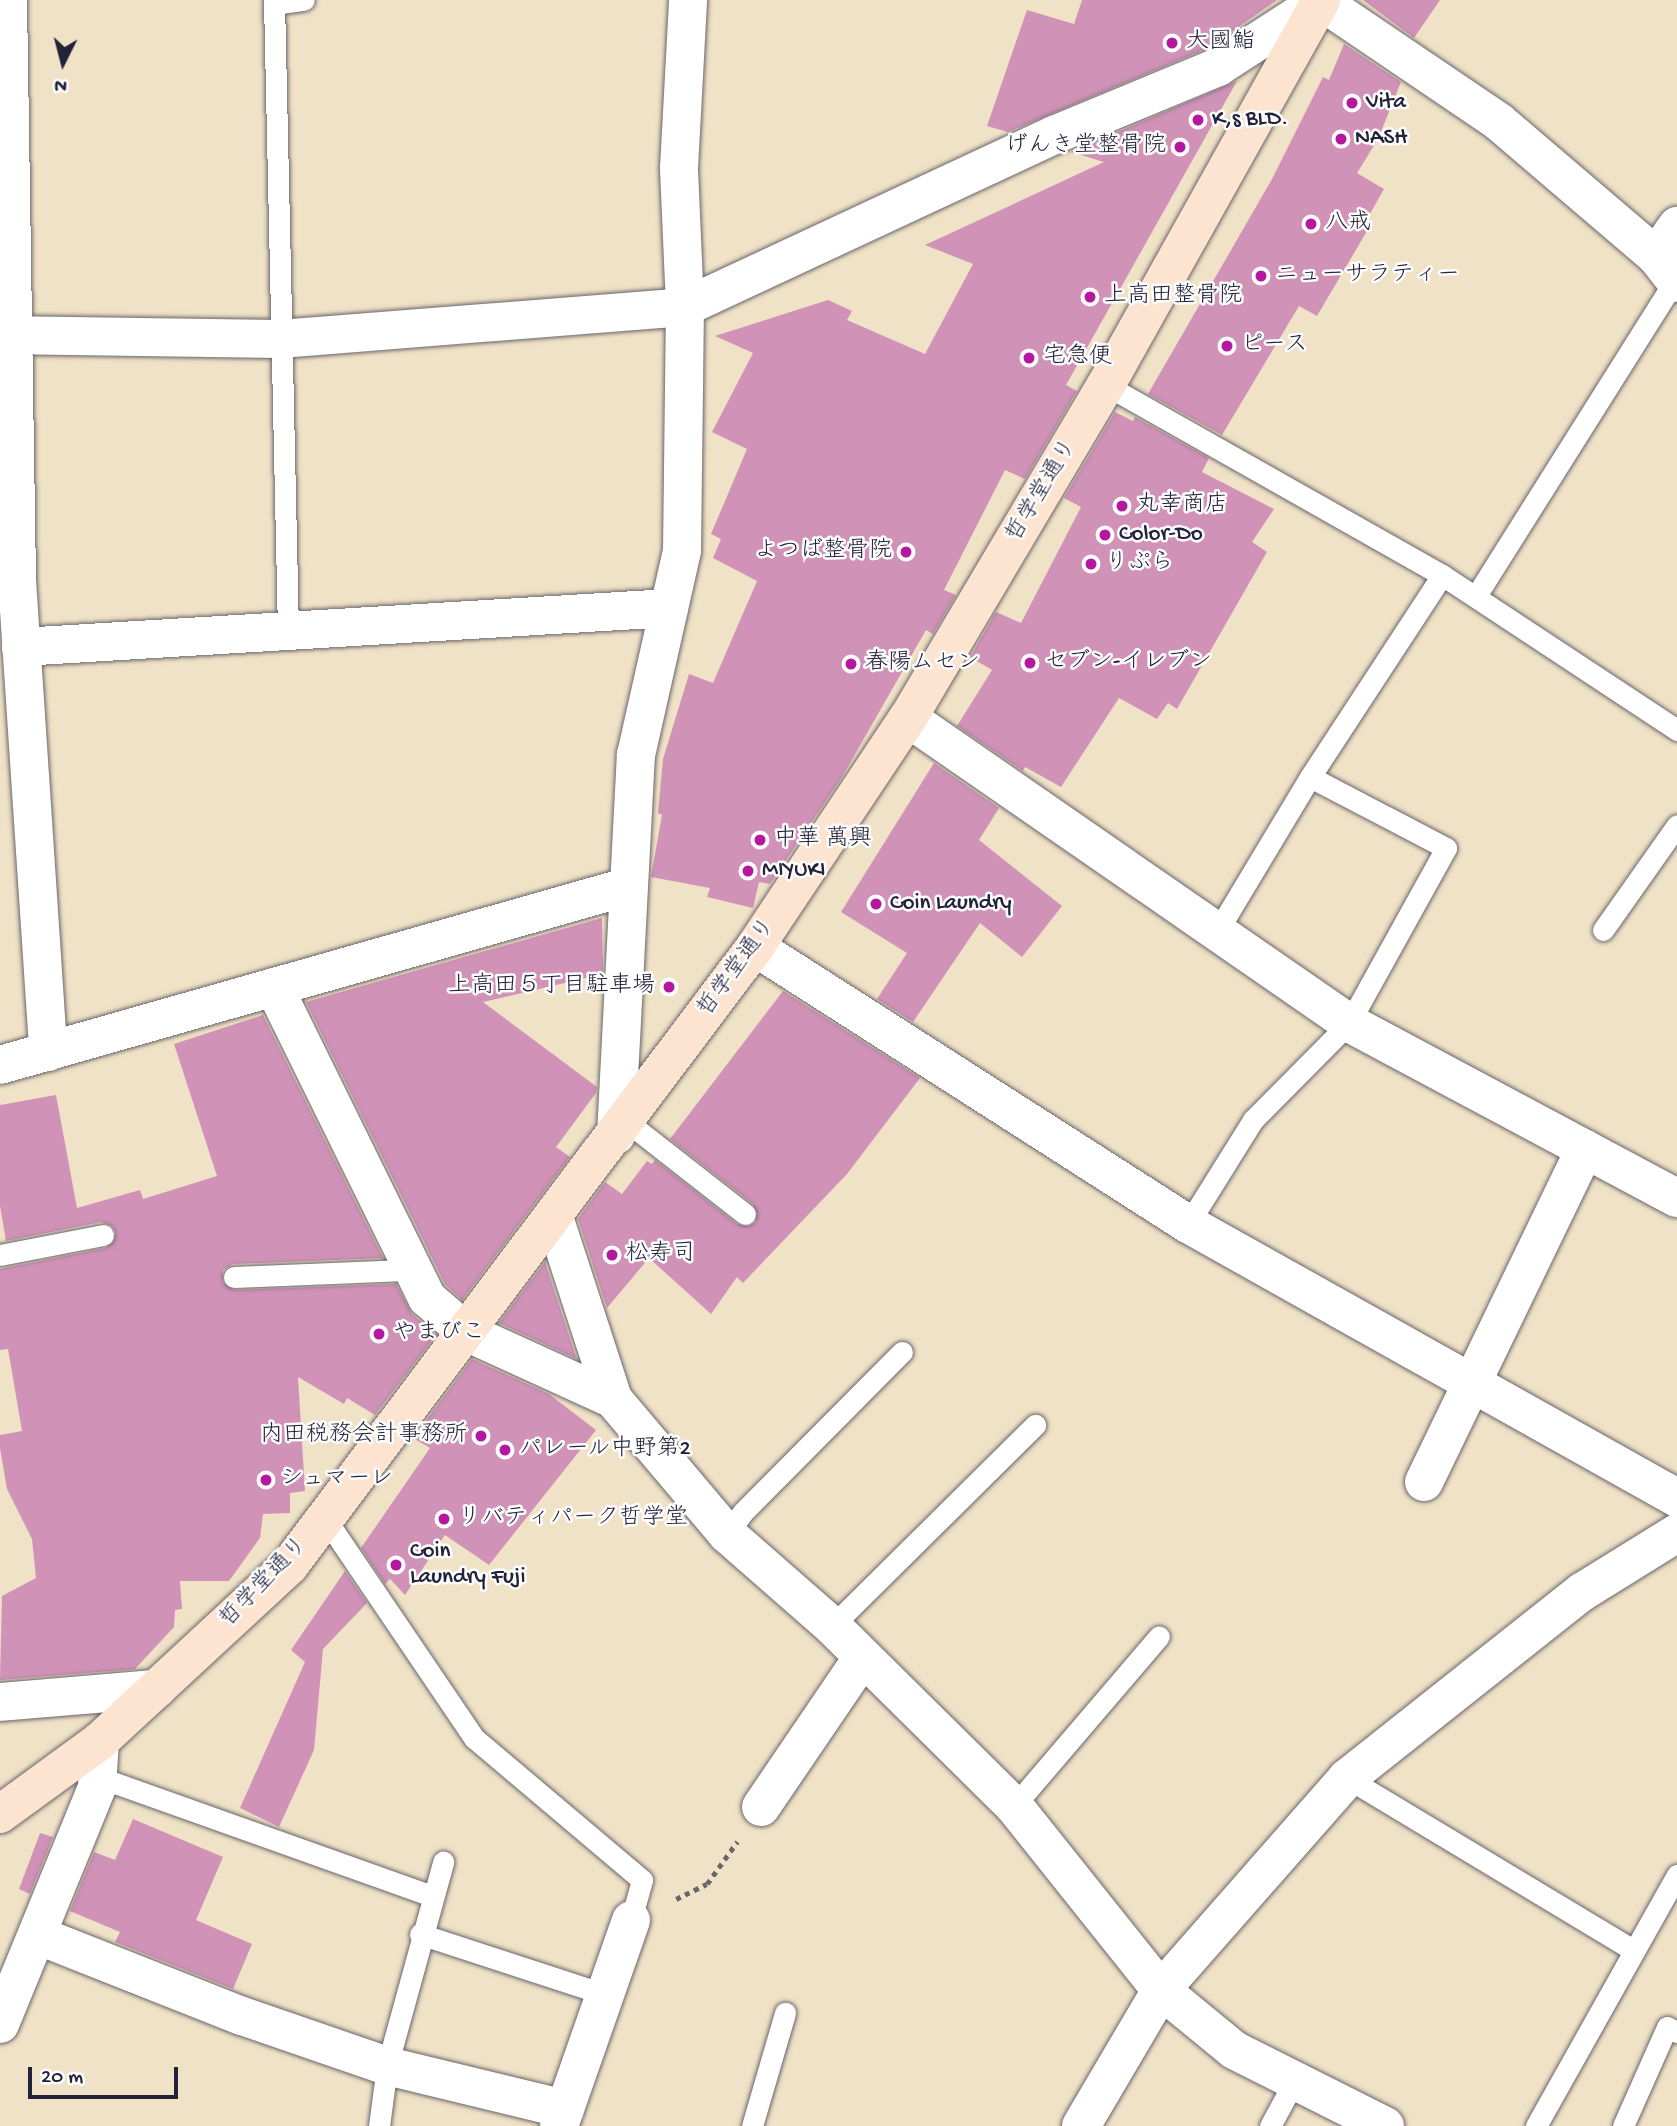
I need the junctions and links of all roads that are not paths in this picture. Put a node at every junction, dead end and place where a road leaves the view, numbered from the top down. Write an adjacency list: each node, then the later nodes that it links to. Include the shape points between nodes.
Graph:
1 (8, 0): 8 (street)
2 (304, 0): 5 (lane)
3 (688, 0): 7 (street, via 679,168)
4 (1320, 0): 6 (street, via 1499,122); 7 (street, via 1218,67 1054,135); 10 (street, 哲学堂通り)
5 (274, 2): 9 (lane)
6 (1671, 261): 13 (lane)
7 (685, 307): 9 (street); 14 (street, via 682,551)
8 (5, 335): 9 (street); 12 (street)
9 (280, 339): 15 (lane)
10 (1106, 385): 11 (lane); 17 (street, 哲学堂通り)
11 (1441, 575): 13 (lane); 19 (lane)
12 (8, 580): 16 (street)
13 (1476, 596): 18 (lane)
14 (669, 608): 15 (street); 22 (street, via 636,755)
15 (288, 631): 16 (street)
16 (21, 647): 20 (street)
17 (908, 718): 23 (street); 25 (street, 哲学堂通り)
18 (1677, 730)
19 (1310, 777): 23 (lane); 27 (lane, via 1446,848)
20 (15, 795): 28 (street)
21 (1677, 825): 24 (lane)
22 (626, 887): 26 (street); 30 (street)
23 (1218, 930): 27 (street)
24 (1603, 930)
25 (755, 947): 30 (street, 哲学堂通り); 35 (street)
26 (274, 987): 28 (street); 38 (street)
27 (1349, 1023): 31 (street); 35 (lane, via 1253,1119)
28 (48, 1052): 29 (street)
29 (0, 1066)
30 (621, 1128): 33 (lane); 34 (street, 哲学堂通り)
31 (1585, 1149): 32 (street); 42 (street)
32 (1677, 1198)
33 (745, 1214)
34 (554, 1217): 40 (street, 哲学堂通り); 43 (street)
35 (1188, 1224): 42 (street)
36 (103, 1236): 37 (lane)
37 (0, 1255)
38 (412, 1270): 39 (lane); 40 (street, via 427,1298)
39 (234, 1277)
40 (466, 1332): 43 (street); 47 (street, 哲学堂通り)
41 (902, 1352): 49 (lane, via 742,1513)
42 (1470, 1382): 45 (street); 46 (street)
43 (613, 1399): 49 (street)
44 (1035, 1425): 50 (lane)
45 (1424, 1482)
46 (1677, 1498)
47 (325, 1518): 53 (street, 哲学堂通り, via 289,1566); 63 (lane, via 474,1738 642,1880)
48 (1677, 1533): 56 (street, via 1583,1592)
49 (727, 1534): 50 (street)
50 (832, 1626): 52 (street)
51 (1159, 1636): 58 (lane)
52 (863, 1657): 57 (street); 58 (street)
53 (156, 1689): 54 (street); 55 (street, 哲学堂通り)
54 (0, 1702)
55 (99, 1759): 59 (street, 哲学堂通り); 62 (lane); 65 (street)
56 (1346, 1779): 66 (lane); 67 (street)
57 (761, 1807)
58 (1014, 1807): 67 (street)
59 (0, 1814)
60 (443, 1862): 62 (lane)
61 (1677, 1875): 66 (lane)
62 (432, 1896): 64 (lane)
63 (631, 1920): 68 (street)
64 (420, 1934): 68 (lane); 72 (lane)
65 (37, 1935): 70 (street); 72 (street, via 242,2016)
66 (1633, 1950): 80 (lane)
67 (1161, 1990): 73 (street, via 1234,2050); 77 (street)
68 (604, 1993): 74 (street)
69 (785, 2013): 76 (lane)
70 (0, 2025)
71 (1677, 2032): 81 (lane, via 1667,2027)
72 (387, 2066): 74 (street); 75 (lane)
73 (1295, 2080): 78 (lane); 79 (street)
74 (562, 2118)
75 (379, 2126)
76 (752, 2126)
77 (1081, 2126)
78 (1270, 2126)
79 (1385, 2126)
80 (1536, 2126)
81 (1623, 2126)

